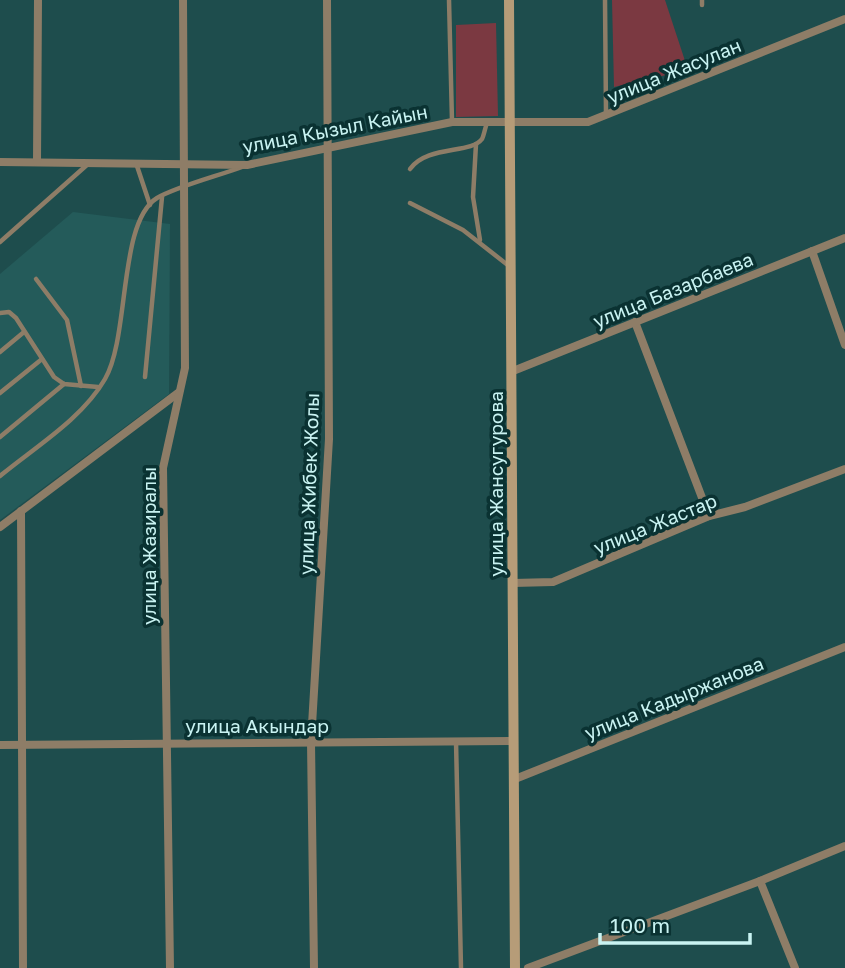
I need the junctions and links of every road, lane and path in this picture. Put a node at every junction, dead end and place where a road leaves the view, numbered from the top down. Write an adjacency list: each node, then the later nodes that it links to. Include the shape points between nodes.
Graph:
1 (38, 0): 15 (street)
2 (183, 0): 18 (street, улица Жазиралы)
3 (327, 0): 13 (street, улица Жибек Жолы)
4 (449, 0): 9 (lane)
5 (509, 0): 11 (main road, улица Жансугурова)
6 (605, 0): 8 (lane)
7 (845, 19): 8 (street, улица Жасулан)
8 (606, 115): 11 (street, улица Жасулан, via 588,122)
9 (453, 122): 10 (street, улица Кызыл Кайын); 13 (street, улица Кызыл Кайын)
10 (487, 122): 11 (street, улица Кызыл Кайын); 12 (lane)
11 (508, 122): 29 (main road, улица Жансугурова)
12 (476, 144): 20 (lane, via 432,154); 26 (lane, via 473,197)
13 (327, 150): 19 (street, улица Кызыл Кайын); 55 (street, улица Жибек Жолы, via 329,439)
14 (0, 162): 15 (street, улица Кызыл Кайын)
15 (37, 162): 16 (street, улица Кызыл Кайын)
16 (90, 162): 17 (street, улица Кызыл Кайын); 27 (lane)
17 (136, 163): 18 (street, улица Кызыл Кайын); 24 (lane)
18 (184, 163): 19 (street, улица Кызыл Кайын); 21 (street, улица Жазиралы)
19 (247, 165): 21 (lane)
20 (410, 169)
21 (184, 189): 22 (lane); 43 (street, улица Жазиралы, via 185,368)
22 (162, 197): 24 (lane); 38 (lane)
23 (410, 203): 26 (lane)
24 (150, 205): 41 (lane, via 136,229 116,351)
25 (845, 238): 28 (street, улица Базарбаева)
26 (480, 241): 29 (lane)
27 (0, 242)
28 (811, 251): 32 (street, улица Базарбаева); 34 (street)
29 (510, 267): 37 (main road, улица Жансугурова)
30 (36, 279): 40 (lane, via 67,320)
31 (0, 313): 33 (lane, via 9,312)
32 (635, 322): 37 (street, улица Базарбаева); 48 (street)
33 (24, 332): 35 (lane); 36 (lane)
34 (845, 345)
35 (0, 352)
36 (42, 359): 39 (lane); 42 (lane)
37 (513, 371): 50 (main road, улица Жансугурова)
38 (145, 377)
39 (64, 384): 40 (lane); 44 (lane)
40 (81, 386): 41 (lane)
41 (98, 387): 46 (lane, via 80,409)
42 (0, 393)
43 (178, 393): 47 (street); 54 (street, улица Жазиралы, via 163,468)
44 (0, 436)
45 (845, 469): 48 (street, улица Жастар)
46 (0, 476)
47 (21, 511): 49 (street); 56 (street)
48 (709, 516): 50 (street, улица Жастар, via 552,582)
49 (0, 527)
50 (513, 583): 53 (main road, улица Жансугурова)
51 (845, 647): 58 (street, улица Кадыржанова)
52 (456, 741): 53 (street, улица Акындар); 55 (street, улица Акындар); 64 (lane)
53 (514, 741): 58 (main road, улица Жансугурова)
54 (166, 742): 55 (street, улица Акындар); 56 (street, улица Акындар); 62 (street, улица Жазиралы)
55 (311, 742): 63 (street, улица Жибек Жолы)
56 (22, 745): 57 (street, улица Акындар); 61 (street)
57 (0, 746)
58 (515, 779): 65 (main road, улица Жансугурова)
59 (845, 846): 60 (street)
60 (760, 881): 66 (street); 67 (street)
61 (23, 968)
62 (170, 968)
63 (313, 968)
64 (461, 968)
65 (515, 968)
66 (528, 968)
67 (795, 968)

